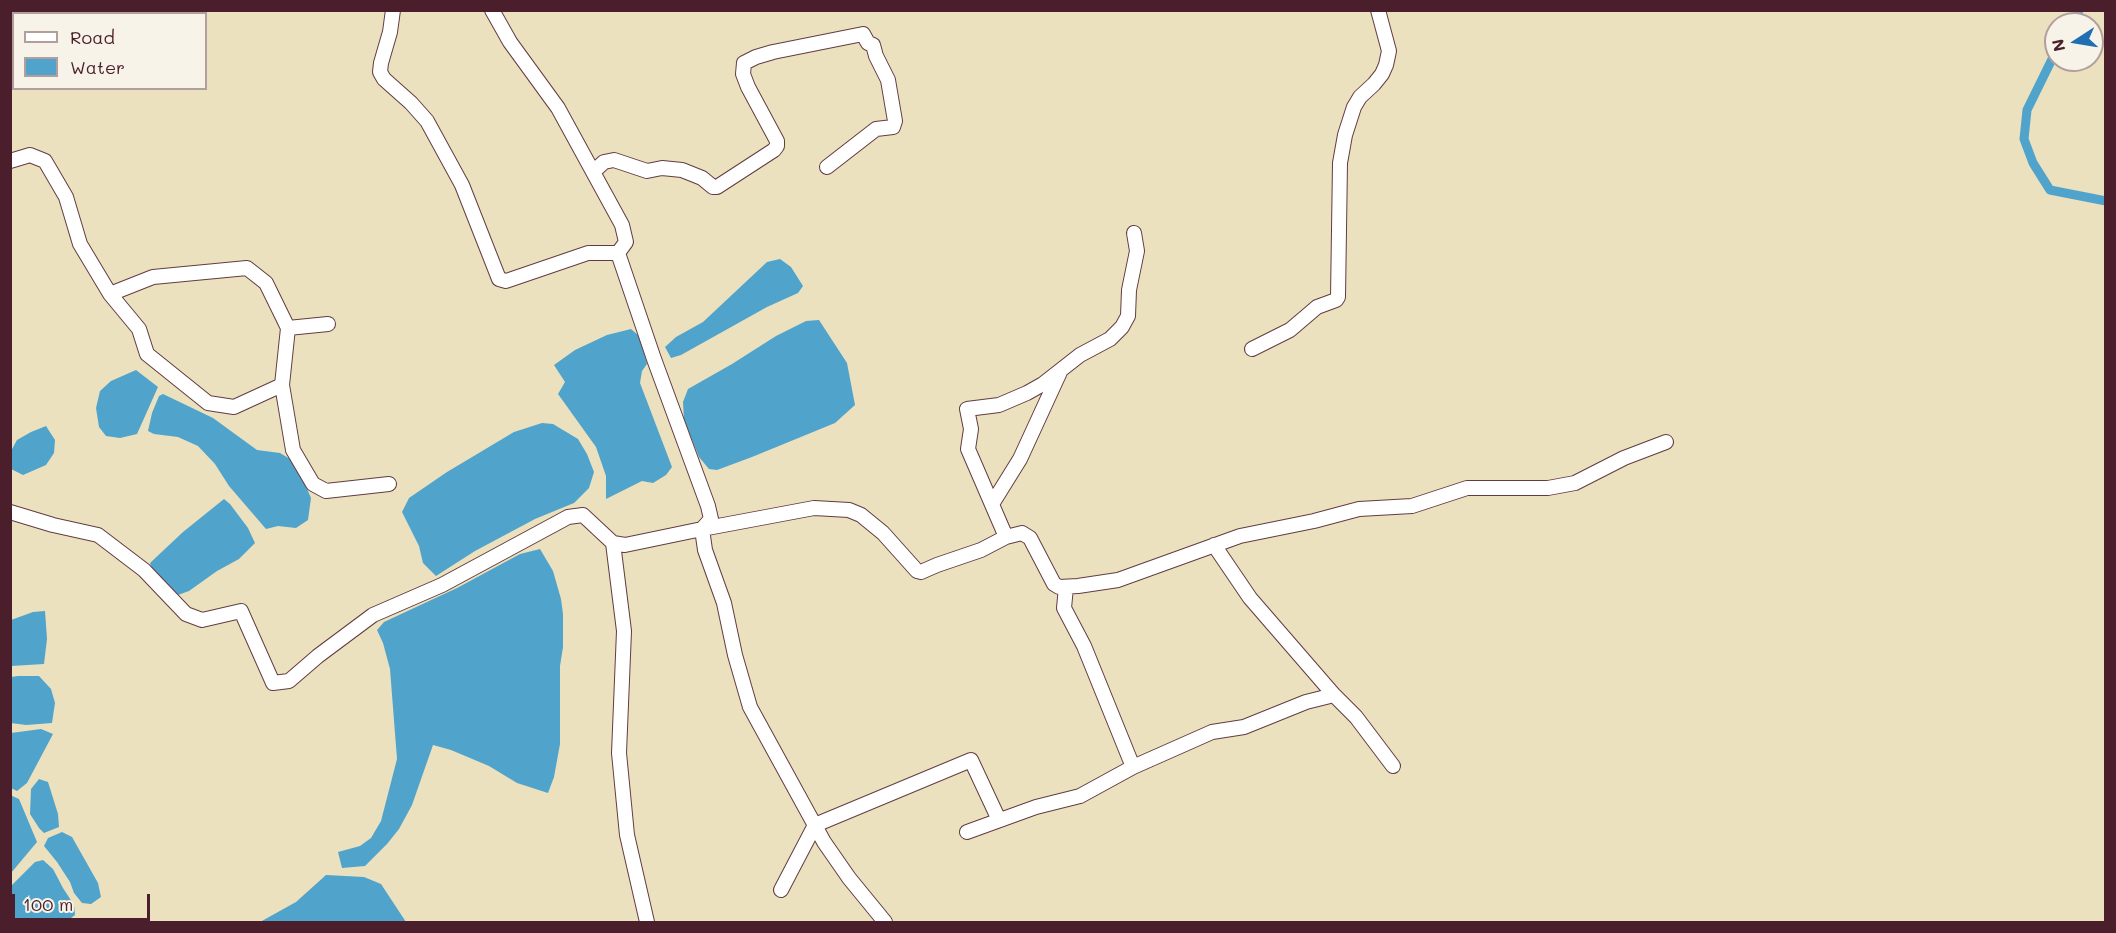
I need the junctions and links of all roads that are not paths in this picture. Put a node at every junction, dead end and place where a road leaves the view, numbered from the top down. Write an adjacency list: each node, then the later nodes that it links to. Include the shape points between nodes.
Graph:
1 (393, 10): 8 (street, via 380,72 428,121 462,185 499,279 588,254)
2 (492, 10): 6 (street, via 558,108)
3 (1378, 10): 12 (street, via 1389,51 1382,74 1354,107 1345,135 1340,163 1338,297 1317,307 1290,330)
4 (10, 161): 9 (street, via 30,155 45,161 66,198 80,244)
5 (827, 167): 6 (street, via 876,129 893,127 895,121 888,80 873,45 863,34 772,52 744,63 748,87 777,146 717,187 682,170 647,171 614,160 604,162)
6 (593, 172): 8 (street, via 622,225 626,242)
7 (1134, 233): 13 (street, via 1137,251 1128,316 1110,339)
8 (618, 253): 19 (street, via 708,506 711,519)
9 (110, 294): 11 (street, via 153,277 247,268 267,283); 14 (street, via 139,329 147,354 208,403 234,407)
10 (328, 324): 11 (street)
11 (288, 328): 14 (street)
12 (1252, 349)
13 (1062, 369): 17 (street, via 1020,459); 17 (street, via 1043,384 999,405 967,409 971,429 968,449)
14 (282, 385): 16 (street, via 293,450 313,483 326,491)
15 (1666, 442): 22 (street, via 1623,458 1575,483 1554,488 1467,488 1412,506 1359,509)
16 (389, 484)
17 (992, 504): 20 (street)
18 (10, 512): 21 (street, via 98,535 144,570 186,614 202,620 241,611 273,682 289,681 373,615 442,585 568,517 583,515)
19 (702, 529): 20 (street, via 814,508 849,510 883,533 921,573); 21 (street, via 625,546); 28 (street, via 750,706)
20 (1006, 537): 23 (street, via 1026,535 1049,578 1059,587)
21 (613, 543): 31 (street, via 624,631 619,753 627,835)
22 (1214, 545): 23 (street, via 1118,580); 24 (street, via 1250,598)
23 (1066, 587): 26 (street, via 1064,608 1084,646)
24 (1334, 695): 25 (street); 26 (street, via 1244,727 1212,732)
25 (1393, 766)
26 (1133, 767): 27 (street, via 1080,796)
27 (999, 820): 28 (street, via 971,760); 29 (street)
28 (815, 825): 30 (street); 32 (street, via 849,878)
29 (967, 832)
30 (781, 890)
31 (647, 922)
32 (885, 922)

